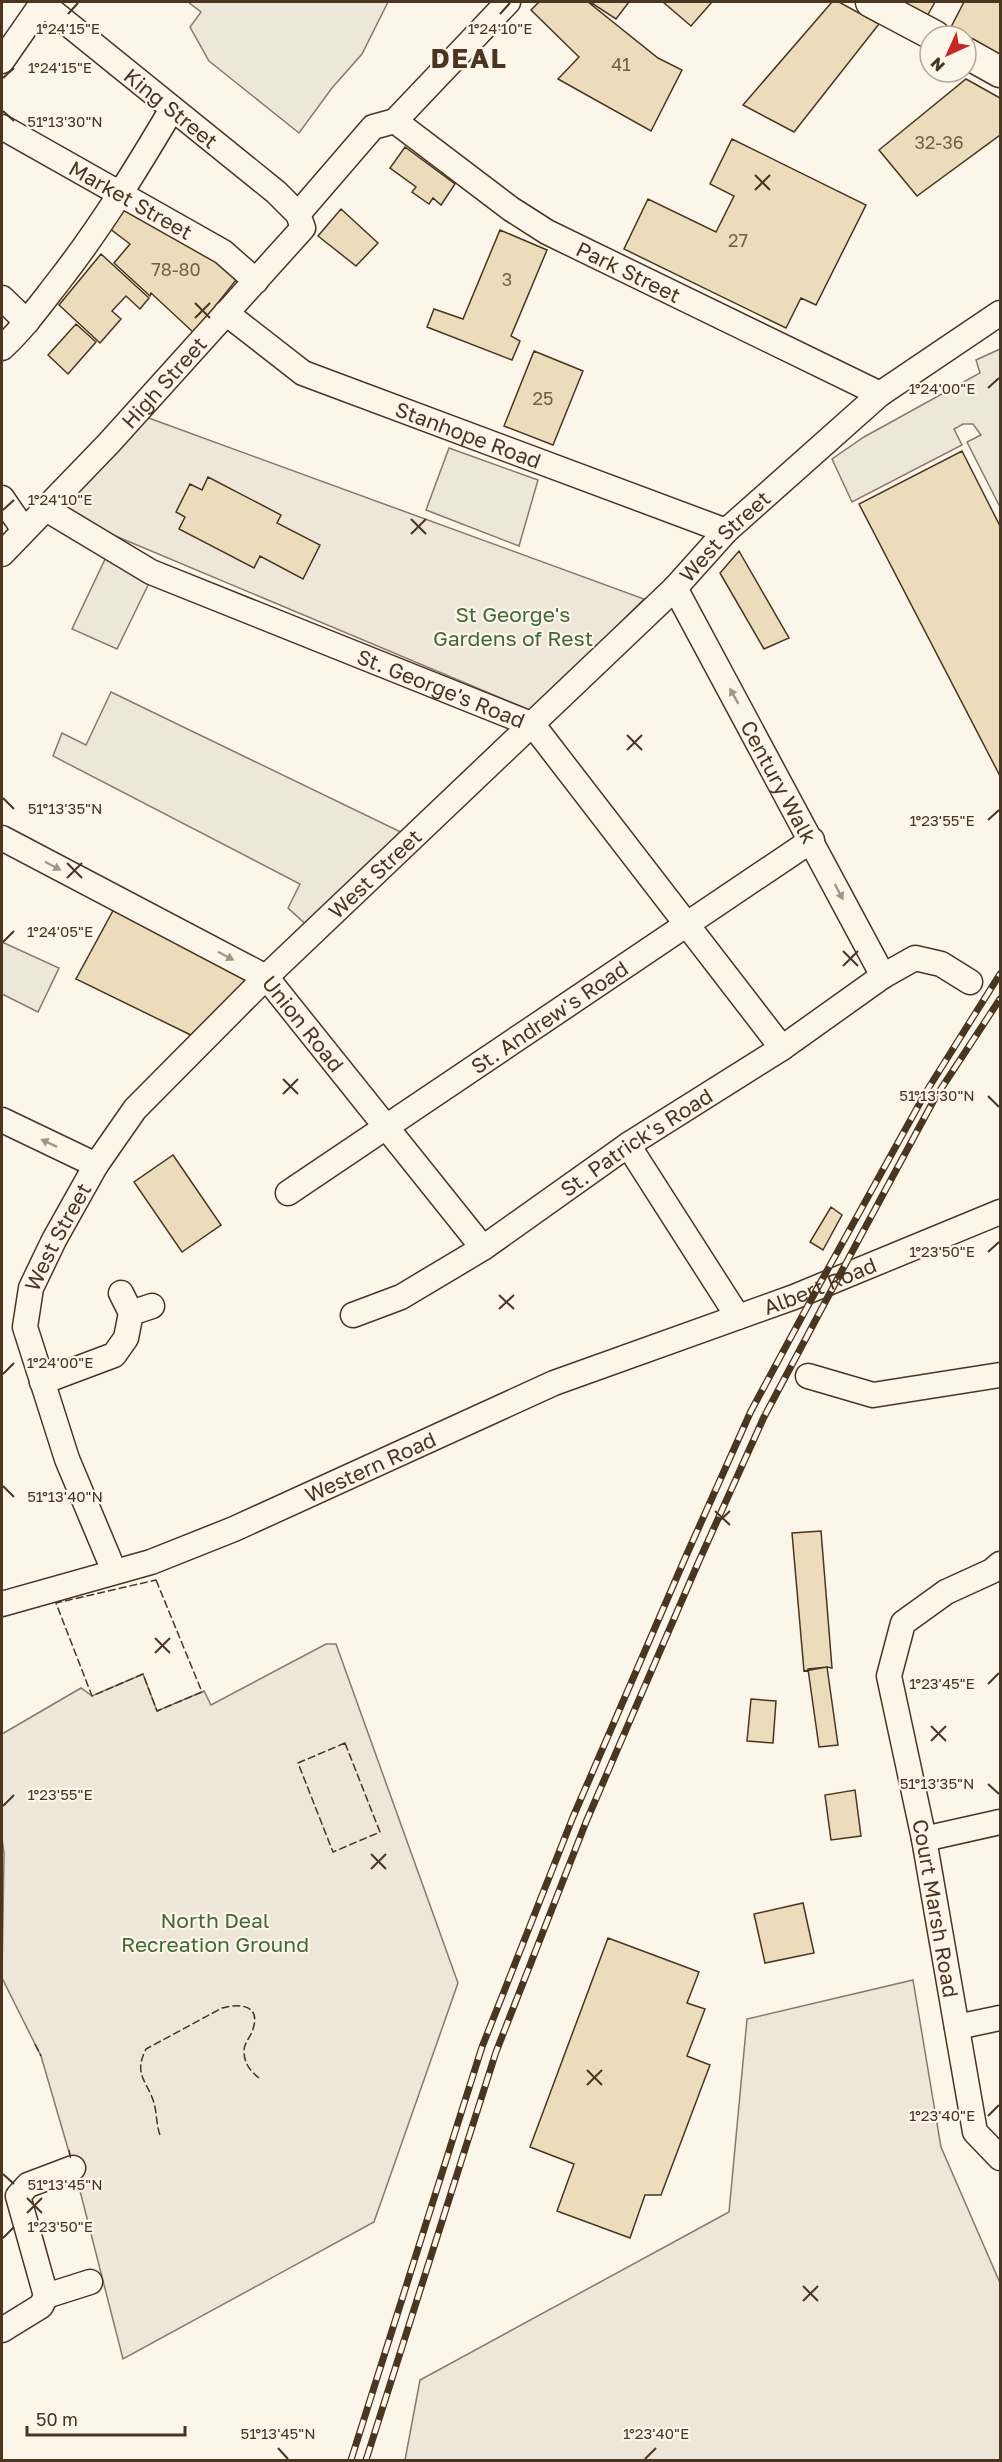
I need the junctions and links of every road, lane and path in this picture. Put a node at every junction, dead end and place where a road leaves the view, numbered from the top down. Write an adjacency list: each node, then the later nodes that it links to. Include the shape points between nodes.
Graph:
1 (43, 2): 6 (street); 8 (street, King Street)
2 (508, 2): 9 (street)
3 (871, 2): 4 (main road)
4 (918, 27)
5 (978, 60): 7 (main road)
6 (2, 61)
7 (1000, 72)
8 (172, 109): 11 (street); 12 (street, King Street)
9 (395, 121): 12 (street, via 374,127); 19 (street, Park Street, via 511,209 548,232)
10 (2, 127): 11 (street, Market Street)
11 (121, 195): 13 (street, Market Street, via 223,252); 17 (street)
12 (298, 214): 13 (street, High Street, via 303,228)
13 (256, 281): 15 (street, High Street)
14 (2, 298): 17 (street)
15 (226, 313): 21 (street, High Street); 23 (street, Stanhope Road, via 303,373)
16 (1000, 313): 19 (street, West Street)
17 (27, 322): 18 (street)
18 (2, 348)
19 (880, 394): 23 (street, West Street)
20 (2, 498): 22 (street)
21 (46, 509): 22 (street, High Street); 26 (street, St. George's Road, via 151,572)
22 (24, 530): 24 (street, High Street)
23 (726, 531): 25 (street, West Street)
24 (2, 554)
25 (675, 588): 26 (street, West Street); 28 (street, Century Walk, one-way to 25)
26 (533, 725): 29 (street, St. George's Road); 31 (street, West Street)
27 (2, 838): 31 (street, Union Road, one-way to 31)
28 (812, 840): 29 (street, St. Andrew's Road); 30 (street, Century Walk, one-way to 30)
29 (687, 923): 33 (street, St. George's Road); 35 (street, St. Andrew's Road)
30 (884, 976): 32 (street, St. Patrick's Road, via 915,958 941,964); 33 (street, St. Patrick's Road)
31 (266, 977): 35 (street, Union Road); 37 (street, West Street, via 135,1109)
32 (970, 982)
33 (782, 1048): 36 (street, St. Patrick's Road)
34 (2, 1120): 37 (street, one-way to 34)
35 (385, 1126): 38 (street, St. Andrew's Road); 40 (street, Union Road)
36 (628, 1145): 40 (street, St. Patrick's Road); 43 (street)
37 (96, 1165): 46 (street, West Street, via 32,1288 25,1327)
38 (288, 1193)
39 (1000, 1213): 43 (street, Albert Road)
40 (483, 1248): 42 (street, St. Patrick's Road, via 401,1297)
41 (135, 1304): 46 (street, via 126,1338 114,1355)
42 (354, 1315)
43 (738, 1317): 48 (street, Western Road, via 554,1383 234,1529 151,1562)
44 (1000, 1375): 45 (street, via 873,1395)
45 (808, 1376)
46 (42, 1382): 48 (street, West Street, via 67,1459)
47 (1000, 1564): 51 (street, Court Marsh Road, via 946,1592 903,1623 889,1676)
48 (114, 1571): 49 (street, Western Road)
49 (2, 1604)
50 (1000, 1822): 51 (street)
51 (924, 1839): 53 (street, Court Marsh Road)
52 (1000, 2018): 53 (street)
53 (957, 2027): 54 (street, Court Marsh Road, via 975,2132)
54 (1000, 2158)
55 (73, 2168): 57 (street, via 28,2185 18,2196)
56 (90, 2282): 57 (street)
57 (46, 2296): 58 (street, via 41,2306)
58 (2, 2330)

